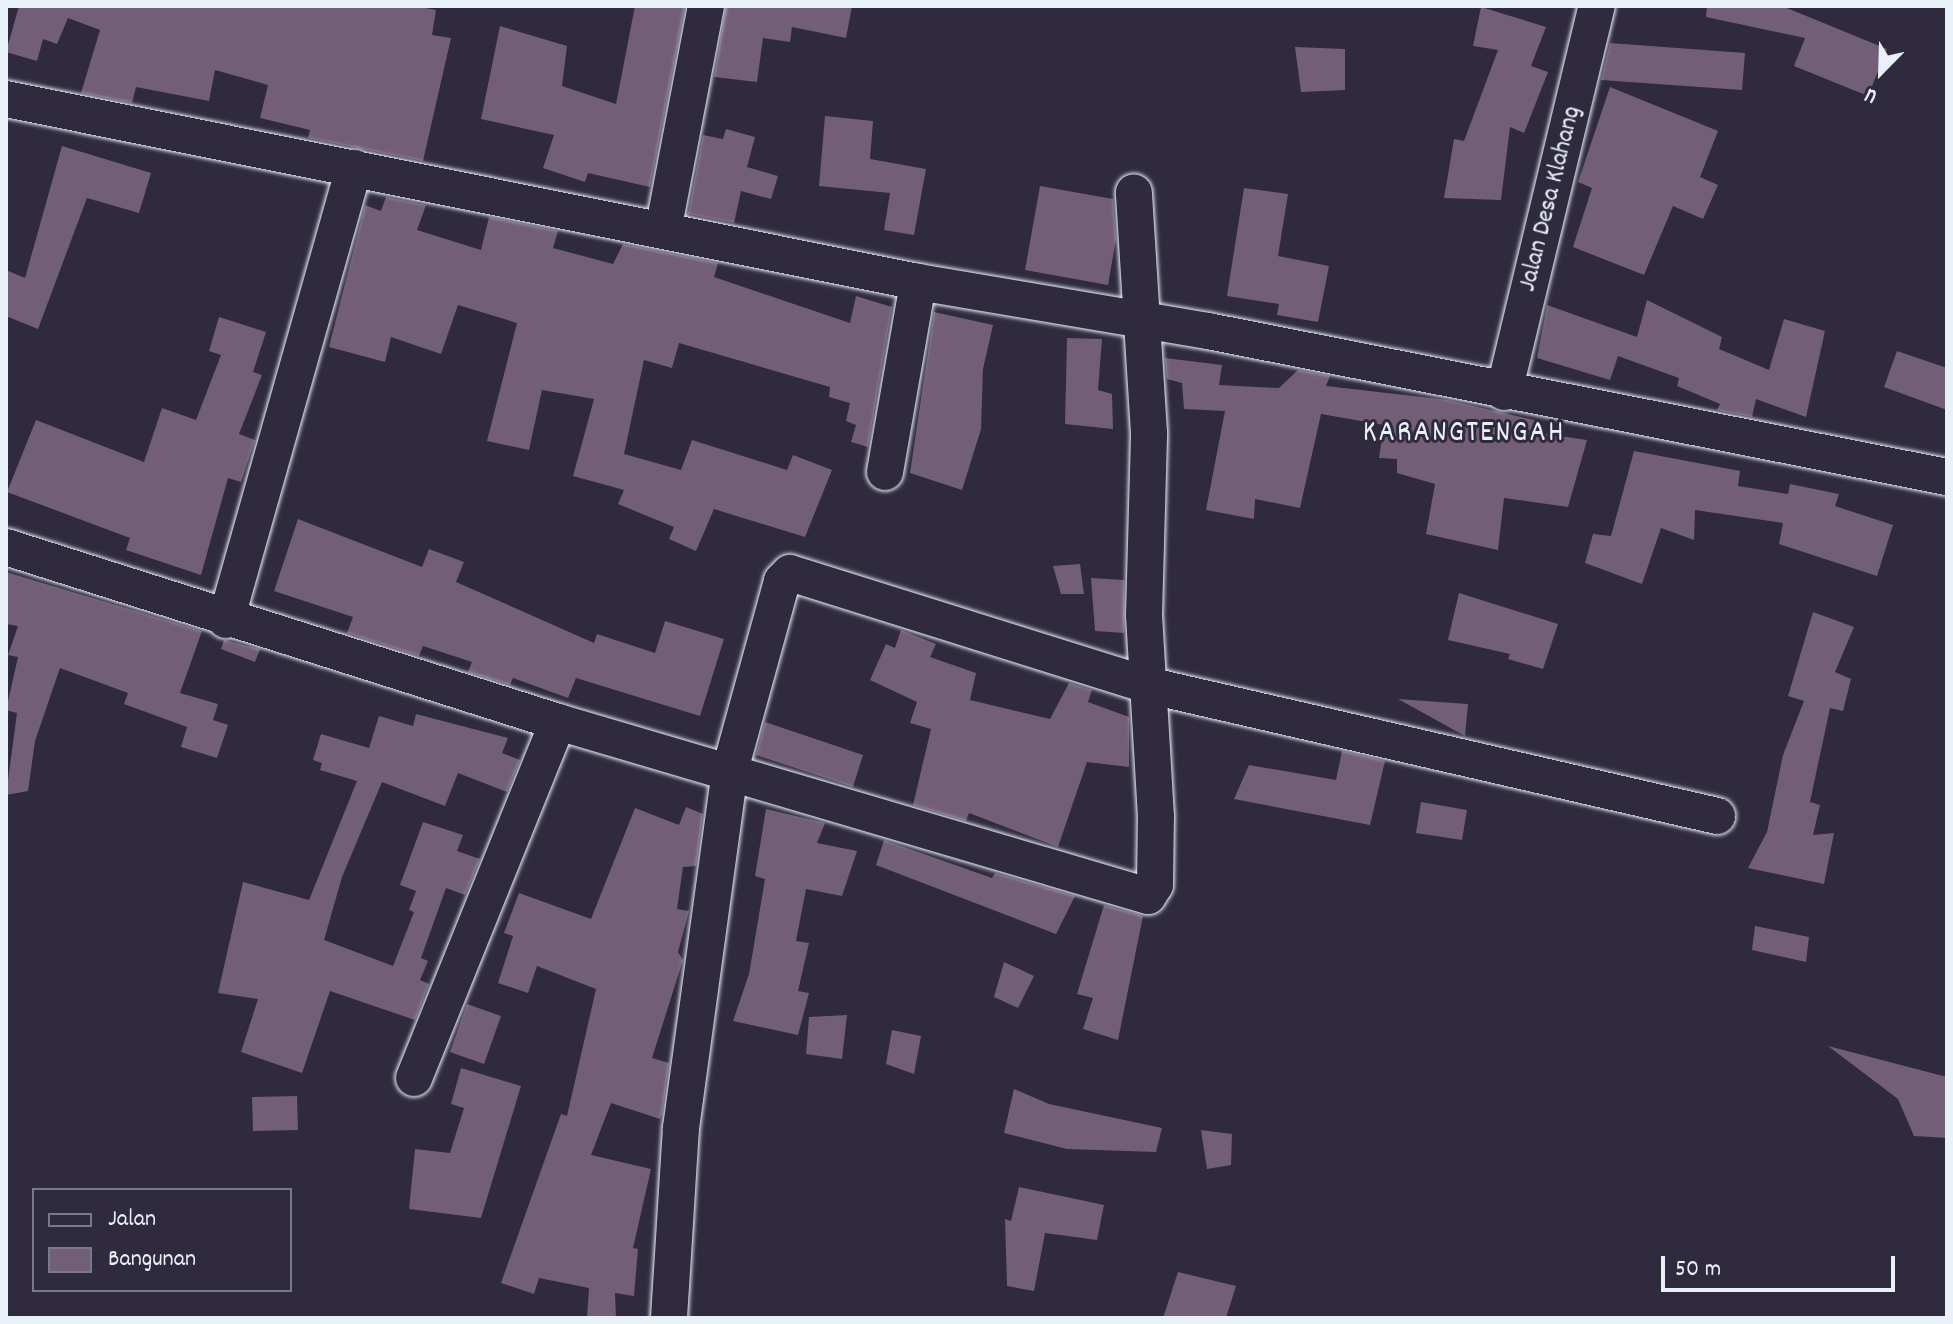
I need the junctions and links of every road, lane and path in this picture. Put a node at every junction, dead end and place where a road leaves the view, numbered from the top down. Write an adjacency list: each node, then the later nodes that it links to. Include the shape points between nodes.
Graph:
1 (706, 6): 6 (street)
2 (1597, 6): 9 (street, Jalan Desa Klahang)
3 (6, 99): 4 (street)
4 (354, 168): 6 (street); 13 (street)
5 (1134, 192): 8 (street)
6 (664, 226): 7 (street)
7 (918, 282): 8 (street); 10 (street)
8 (1146, 323): 9 (street); 14 (street)
9 (1504, 392): 11 (street)
10 (885, 472)
11 (1947, 477)
12 (6, 547): 13 (street)
13 (226, 620): 15 (street)
14 (1147, 685): 16 (street, via 790,573 782,581); 16 (street, via 1156,817 1155,885 1148,896); 17 (street)
15 (558, 722): 16 (street); 18 (street)
16 (730, 770): 19 (street, via 681,1128)
17 (1717, 816)
18 (414, 1078)
19 (669, 1318)

